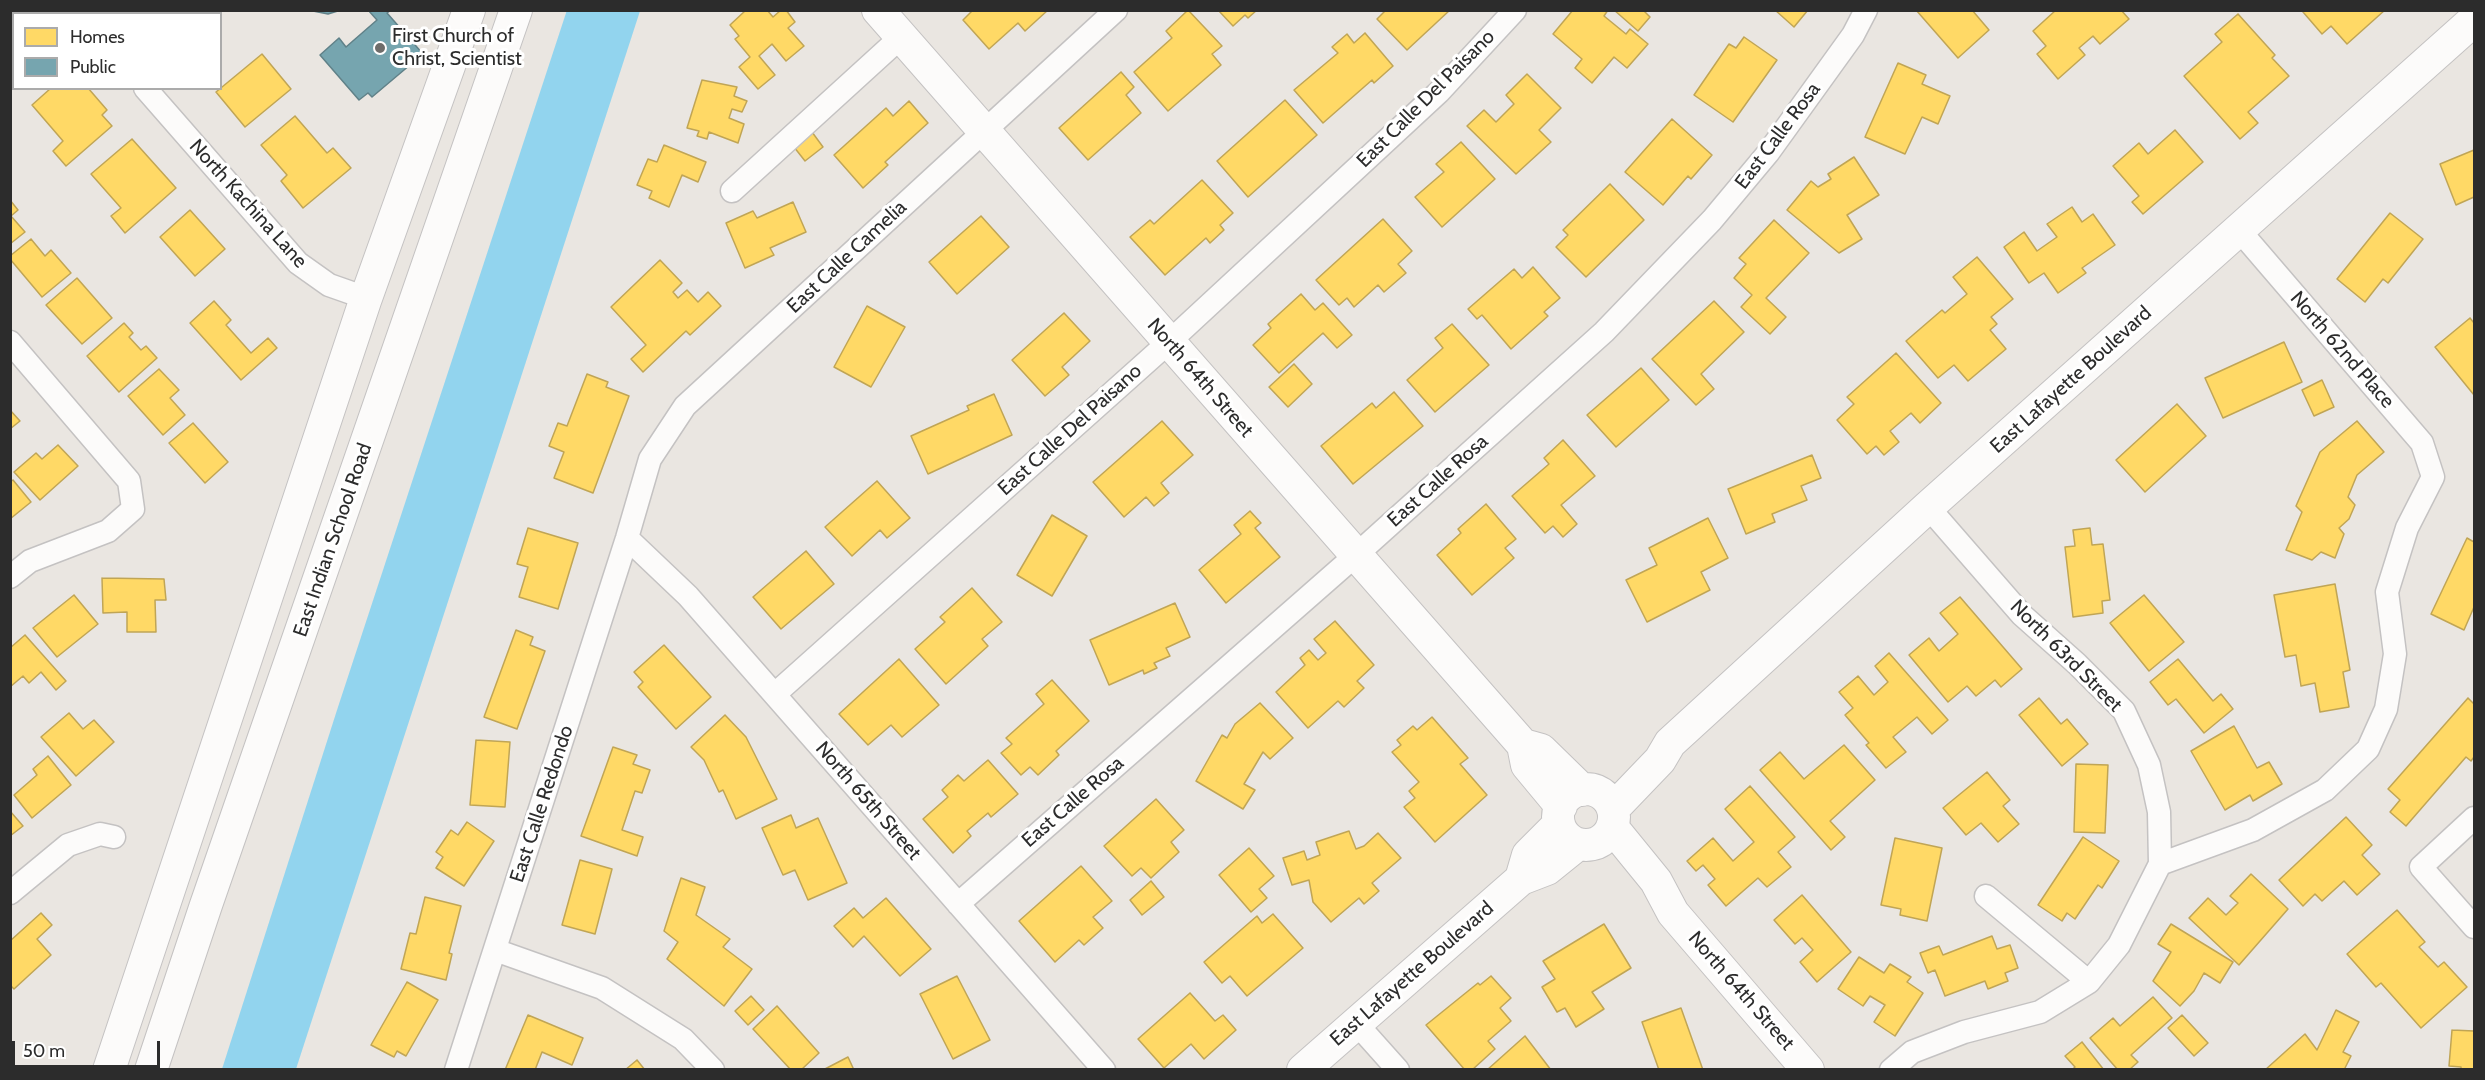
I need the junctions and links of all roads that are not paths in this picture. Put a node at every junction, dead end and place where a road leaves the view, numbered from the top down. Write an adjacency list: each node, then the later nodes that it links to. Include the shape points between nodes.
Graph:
1 (516, 10): 9 (street, East Indian School Road)
2 (878, 10): 8 (street, North 64th Street)
3 (1116, 10): 11 (street, East Calle Camelia)
4 (1515, 10): 16 (street, East Calle Del Paisano, via 1438,92)
5 (1866, 10): 19 (street, East Calle Rosa, via 1768,153 1713,219 1604,332)
6 (2475, 20): 13 (street, East Lafayette Boulevard)
7 (465, 24): 9 (street); 14 (street)
8 (901, 37): 11 (street, North 64th Street); 12 (street)
9 (492, 81): 34 (street, East Indian School Road)
10 (148, 90): 14 (street, North Kachina Lane, via 298,263 328,285)
11 (984, 131): 16 (street, North 64th Street); 18 (street, East Calle Camelia, via 685,406 650,459)
12 (732, 190)
13 (2239, 230): 17 (street, East Lafayette Boulevard); 25 (street, North 62nd Place, via 2422,443 2433,477 2407,528 2387,592 2395,654 2386,709 2368,749 2325,790 2253,830)
14 (366, 298): 33 (street)
15 (10, 342): 20 (street, via 129,481 133,509 108,531 30,561)
16 (1169, 342): 19 (street, North 64th Street); 21 (street, East Calle Del Paisano)
17 (1928, 507): 22 (street, East Lafayette Boulevard, via 1670,743 1660,760); 25 (street, North 63rd Street, via 2022,615 2124,711 2149,765 2159,812)
18 (627, 538): 21 (street, North 65th Street, via 688,596); 30 (street, East Calle Redondo)
19 (1356, 555): 22 (street, North 64th Street, via 1523,745 1527,765); 28 (street, East Calle Rosa)
20 (10, 577)
21 (775, 694): 28 (street, North 65th Street)
22 (1587, 817): 32 (street, East Lafayette Boulevard, via 1547,869 1521,879); 40 (street, North 64th Street, via 1656,880 1673,913)
23 (2475, 818): 29 (street, via 2421,867)
24 (114, 837): 26 (street, via 100,834 68,845)
25 (2160, 864): 31 (street, via 2119,945)
26 (10, 893)
27 (1986, 896): 31 (street)
28 (958, 904): 37 (street, North 65th Street)
29 (2475, 927)
30 (495, 950): 35 (street, East Calle Redondo); 36 (street, via 602,988 683,1039)
31 (2089, 982): 41 (street, via 2040,1012 1964,1032 1912,1052)
32 (1356, 1023): 38 (street, East Lafayette Boulevard); 39 (street)
33 (109, 1070)
34 (151, 1070)
35 (456, 1070)
36 (713, 1070)
37 (1104, 1070)
38 (1303, 1070)
39 (1398, 1070)
40 (1808, 1070)
41 (1892, 1070)

